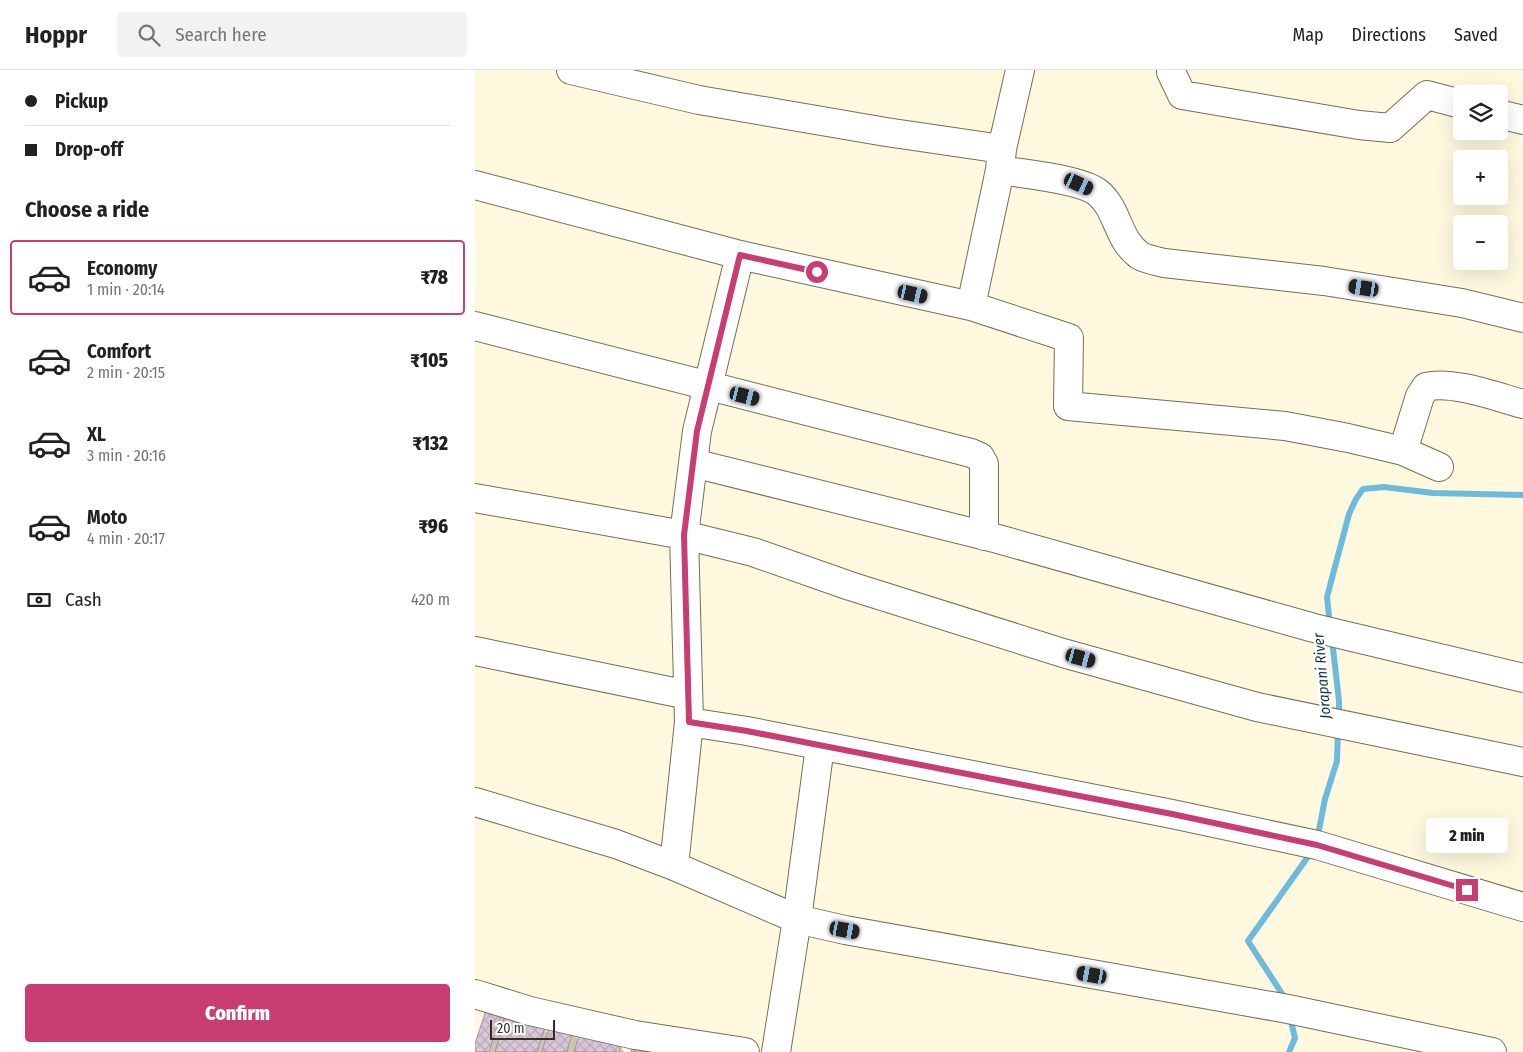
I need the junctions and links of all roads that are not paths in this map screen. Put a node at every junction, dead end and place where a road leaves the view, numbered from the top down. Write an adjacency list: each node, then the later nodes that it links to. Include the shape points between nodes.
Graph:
1 (571, 70): 7 (street, via 699,100 886,132)
2 (1021, 70): 7 (street)
3 (1171, 70): 4 (street, via 1182,95 1359,126 1390,128 1427,94)
4 (1453, 102)
5 (1508, 116): 6 (street)
6 (1523, 120)
7 (1001, 159): 10 (street); 11 (street, via 1097,192 1109,204 1126,244 1140,256 1164,263 1462,303)
8 (475, 186): 9 (street)
9 (740, 255): 10 (street); 13 (street)
10 (971, 306): 15 (street, via 1069,338 1068,406 1285,426)
11 (1523, 318)
12 (475, 326): 13 (street)
13 (708, 386): 16 (street); 20 (street, via 980,457 984,464)
14 (1523, 404): 15 (street, via 1451,386 1436,384 1426,387 1420,396)
15 (1403, 451): 17 (street)
16 (693, 462): 19 (street); 20 (street)
17 (1439, 467)
18 (475, 498): 19 (street)
19 (684, 535): 23 (street); 26 (street, via 753,552 1063,653 1257,707)
20 (985, 536): 22 (street, via 1315,628)
21 (475, 651): 23 (street)
22 (1523, 678)
23 (688, 695): 24 (street)
24 (689, 722): 25 (street); 28 (street)
25 (821, 746): 29 (street, via 1317,845); 30 (street)
26 (1523, 762)
27 (475, 802): 28 (street, via 616,844)
28 (674, 866): 30 (street)
29 (1523, 907)
30 (797, 919): 33 (street); 34 (street, via 1276,1008)
31 (475, 994): 32 (street, via 530,1011 635,1035)
32 (745, 1052)
33 (776, 1052)
34 (1492, 1052)

